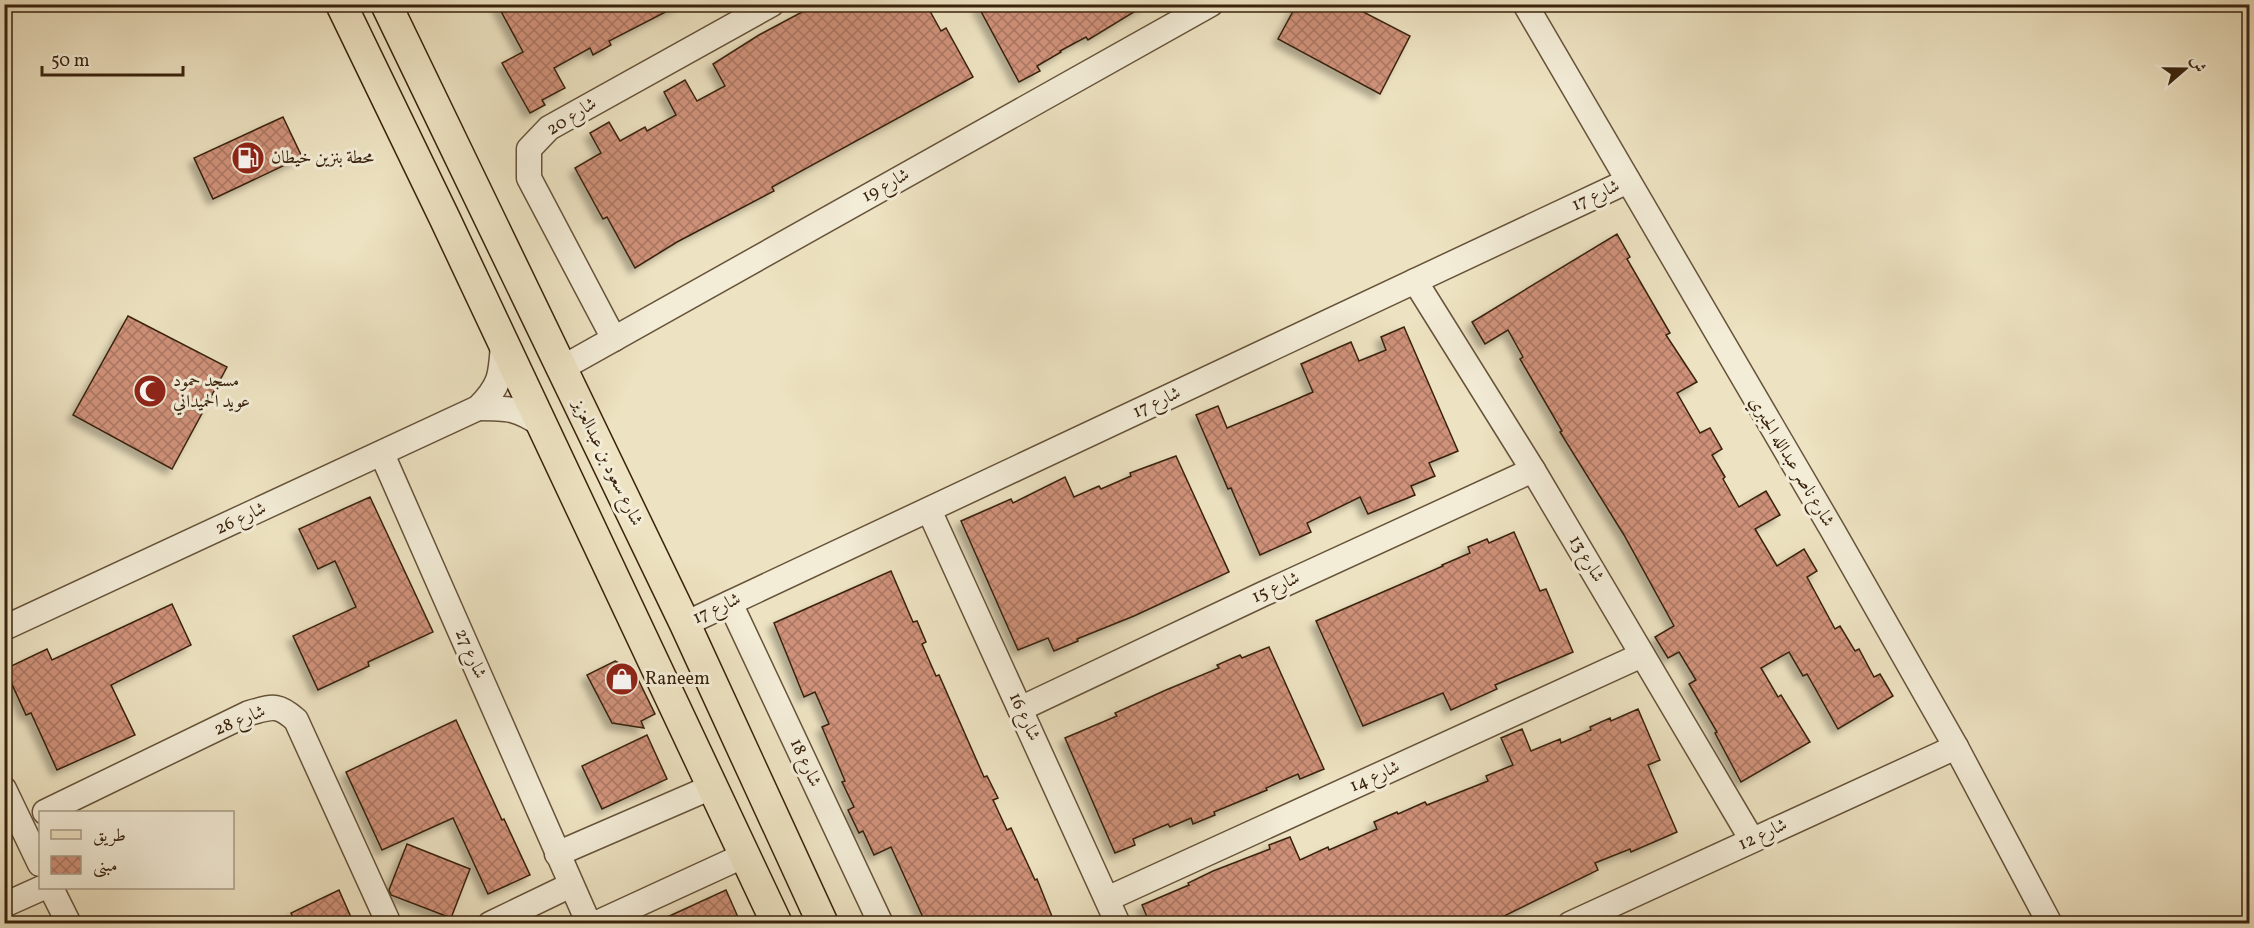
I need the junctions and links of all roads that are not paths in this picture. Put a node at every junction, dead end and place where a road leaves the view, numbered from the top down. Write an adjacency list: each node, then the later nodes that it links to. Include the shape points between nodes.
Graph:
1 (341, 4): 7 (main road)
2 (386, 4): 6 (main road, شارع سعود بن عبدالعزيز)
3 (772, 4): 12 (street, شارع 20, via 549,128 529,149 529,178)
4 (1211, 4): 12 (street, شارع 19)
5 (1525, 4): 8 (street, شارع ناصر عبدالله الجبري)
6 (459, 156): 7 (main road, via 454,168 444,176 432,177); 9 (main road, شارع سعود بن عبدالعزيز)
7 (421, 170): 10 (main road)
8 (1628, 181): 11 (street, شارع 17); 25 (street, شارع ناصر عبدالله الجبري)
9 (480, 200): 10 (main road, via 469,197 458,201 449,208); 14 (main road, شارع سعود بن عبدالعزيز)
10 (445, 219): 13 (main road)
11 (1415, 281): 18 (street, شارع 13); 19 (street, شارع 17)
12 (614, 339): 14 (street, شارع 19)
13 (503, 343): 15 (street, شارع 26, via 501,372 494,392); 16 (main road)
14 (562, 368): 21 (main road, شارع سعود بن عبدالعزيز)
15 (478, 408): 16 (street, شارع 26, via 522,412); 17 (street, شارع 26)
16 (542, 425): 26 (main road)
17 (382, 453): 22 (street, شارع 26); 31 (street, شارع 27)
18 (1533, 470): 23 (street, شارع 13); 24 (street, شارع 15)
19 (929, 510): 20 (street, شارع 17); 24 (street, شارع 16)
20 (730, 603): 21 (street, شارع 17); 46 (street, شارع 18)
21 (685, 624): 39 (main road, شارع سعود بن عبدالعزيز)
22 (4, 628)
23 (1642, 655): 30 (street, شارع 13); 37 (street, شارع 14)
24 (1020, 709): 37 (street, شارع 16)
25 (1956, 747): 30 (street, شارع 12); 49 (street, شارع ناصر عبدالله الجبري)
26 (714, 786): 31 (street); 32 (main road)
27 (4, 789): 29 (street)
28 (49, 811): 42 (street, شارع 28, via 249,713 283,708 296,720)
29 (31, 819): 33 (street)
30 (1752, 840): 48 (street, شارع 12)
31 (557, 854): 34 (street, شارع 27)
32 (746, 855): 40 (main road); 45 (street)
33 (39, 859)
34 (571, 885): 43 (street); 44 (street, شارع 27)
35 (40, 889): 38 (street)
36 (52, 889): 41 (street)
37 (1107, 899): 47 (street, شارع 16)
38 (4, 905)
39 (817, 911): 40 (main road)
40 (772, 914)
41 (69, 924)
42 (389, 924)
43 (490, 924)
44 (589, 924)
45 (595, 924)
46 (881, 924)
47 (1118, 924)
48 (1570, 924)
49 (2050, 924)

